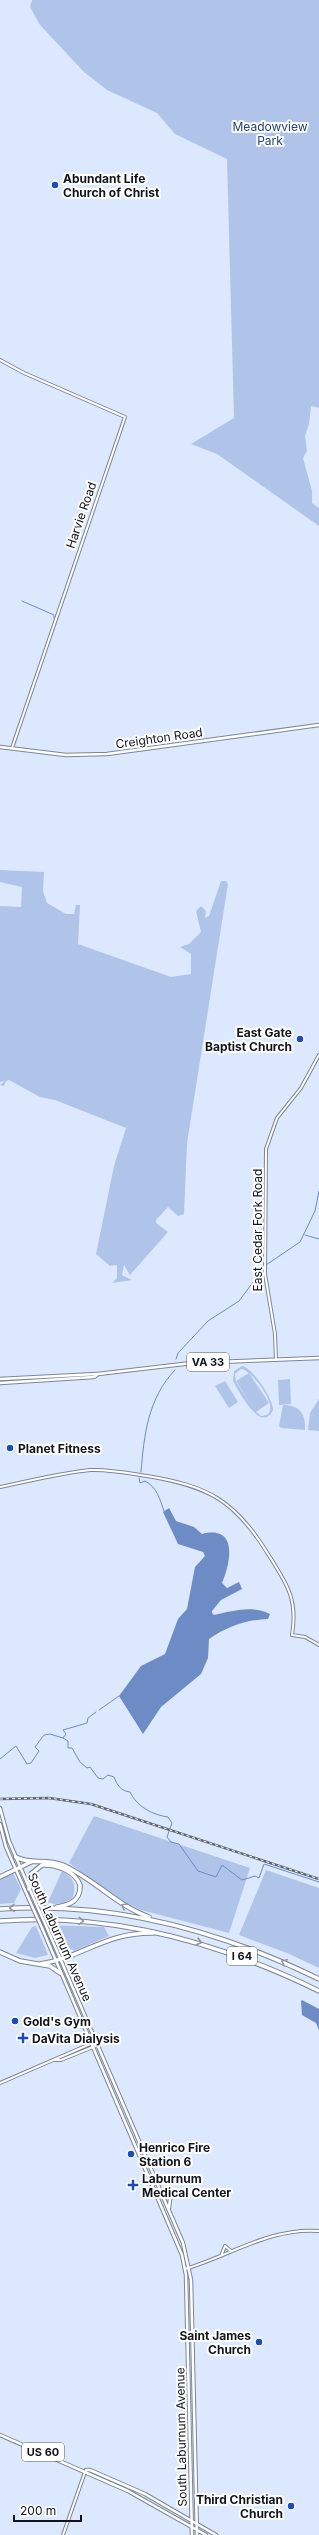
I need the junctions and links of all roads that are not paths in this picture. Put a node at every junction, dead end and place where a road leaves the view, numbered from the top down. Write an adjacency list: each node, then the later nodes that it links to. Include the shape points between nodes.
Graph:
1 (0, 360): 4 (street, Harvie Road, via 125,417)
2 (319, 725): 4 (main road, Creighton Road, via 107,754 66,755)
3 (0, 746): 4 (main road, Creighton Road)
4 (12, 748)
5 (319, 1055): 7 (street, East Cedar Fork Road, via 301,1088 273,1125 266,1157 265,1274 275,1334)
6 (319, 1358): 7 (main road, VA 33)
7 (276, 1360): 8 (main road, VA 33, via 192,1363)
8 (98, 1374): 9 (main road, VA 33); 10 (main road, VA 33, via 94,1377)
9 (0, 1379)
10 (0, 1383)
11 (0, 1487): 12 (street, via 83,1471 106,1470 179,1481 201,1489 241,1518 265,1549 292,1595 295,1612 292,1636 305,1637)
12 (318, 1644)
13 (0, 1808): 15 (main road, South Laburnum Avenue)
14 (0, 1824): 17 (main road, South Laburnum Avenue)
15 (16, 1857): 16 (highway); 17 (main road, South Laburnum Avenue)
16 (32, 1861): 17 (highway); 23 (highway, one-way to 16, via 124,1906 63,1865 44,1860)
17 (18, 1868): 18 (highway); 19 (main road, South Laburnum Avenue); 27 (main road, South Laburnum Avenue, bridge)
18 (0, 1877)
19 (29, 1888): 20 (highway, via 31,1874 42,1865 57,1866 75,1876 80,1888 76,1900); 26 (main road, South Laburnum Avenue, bridge)
20 (52, 1908): 21 (highway, I 64, one-way to 21); 23 (highway, I 64)
21 (0, 1909)
22 (0, 1920): 24 (highway, I 64, one-way to 24, via 86,1921)
23 (160, 1920): 30 (highway, I 64, one-way to 23, via 237,1943)
24 (161, 1933): 26 (highway, via 117,1936); 31 (highway, I 64, one-way to 31, via 246,1958)
25 (0, 1952): 28 (highway, via 20,1961)
26 (60, 1959): 27 (highway); 32 (main road, South Laburnum Avenue)
27 (56, 1961): 28 (highway); 29 (main road, South Laburnum Avenue)
28 (40, 1964): 29 (highway)
29 (60, 1973): 33 (main road, South Laburnum Avenue)
30 (319, 1979)
31 (319, 1991)
32 (96, 2041): 33 (street); 34 (main road, South Laburnum Avenue)
33 (91, 2043): 35 (main road, South Laburnum Avenue); 36 (street)
34 (98, 2045): 35 (street); 38 (main road, South Laburnum Avenue)
35 (93, 2047): 36 (street); 44 (main road, South Laburnum Avenue, via 178,2243)
36 (55, 2060): 37 (street)
37 (0, 2083)
38 (162, 2193): 39 (main road, South Laburnum Avenue); 39 (main road, via 175,2194 170,2199)
39 (169, 2208): 43 (main road, South Laburnum Avenue)
40 (319, 2231): 41 (street, via 284,2233 261,2238)
41 (232, 2251): 42 (street); 42 (street, via 225,2246)
42 (221, 2256): 43 (street)
43 (190, 2267): 44 (street); 48 (main road, South Laburnum Avenue)
44 (185, 2269): 47 (main road, South Laburnum Avenue)
45 (0, 2435): 46 (main road, US 60)
46 (85, 2470): 47 (main road, US 60, via 130,2487); 49 (main road, US 60, via 142,2498); 51 (street)
47 (192, 2522): 48 (main road, US 60); 49 (main road, South Laburnum Avenue)
48 (197, 2526): 50 (main road, South Laburnum Avenue); 55 (main road, US 60)
49 (192, 2528): 50 (main road, US 60); 52 (main road, South Laburnum Avenue)
50 (197, 2530): 53 (main road, South Laburnum Avenue); 54 (main road, US 60)
51 (62, 2535)
52 (192, 2535)
53 (197, 2535)
54 (206, 2535)
55 (216, 2535)

